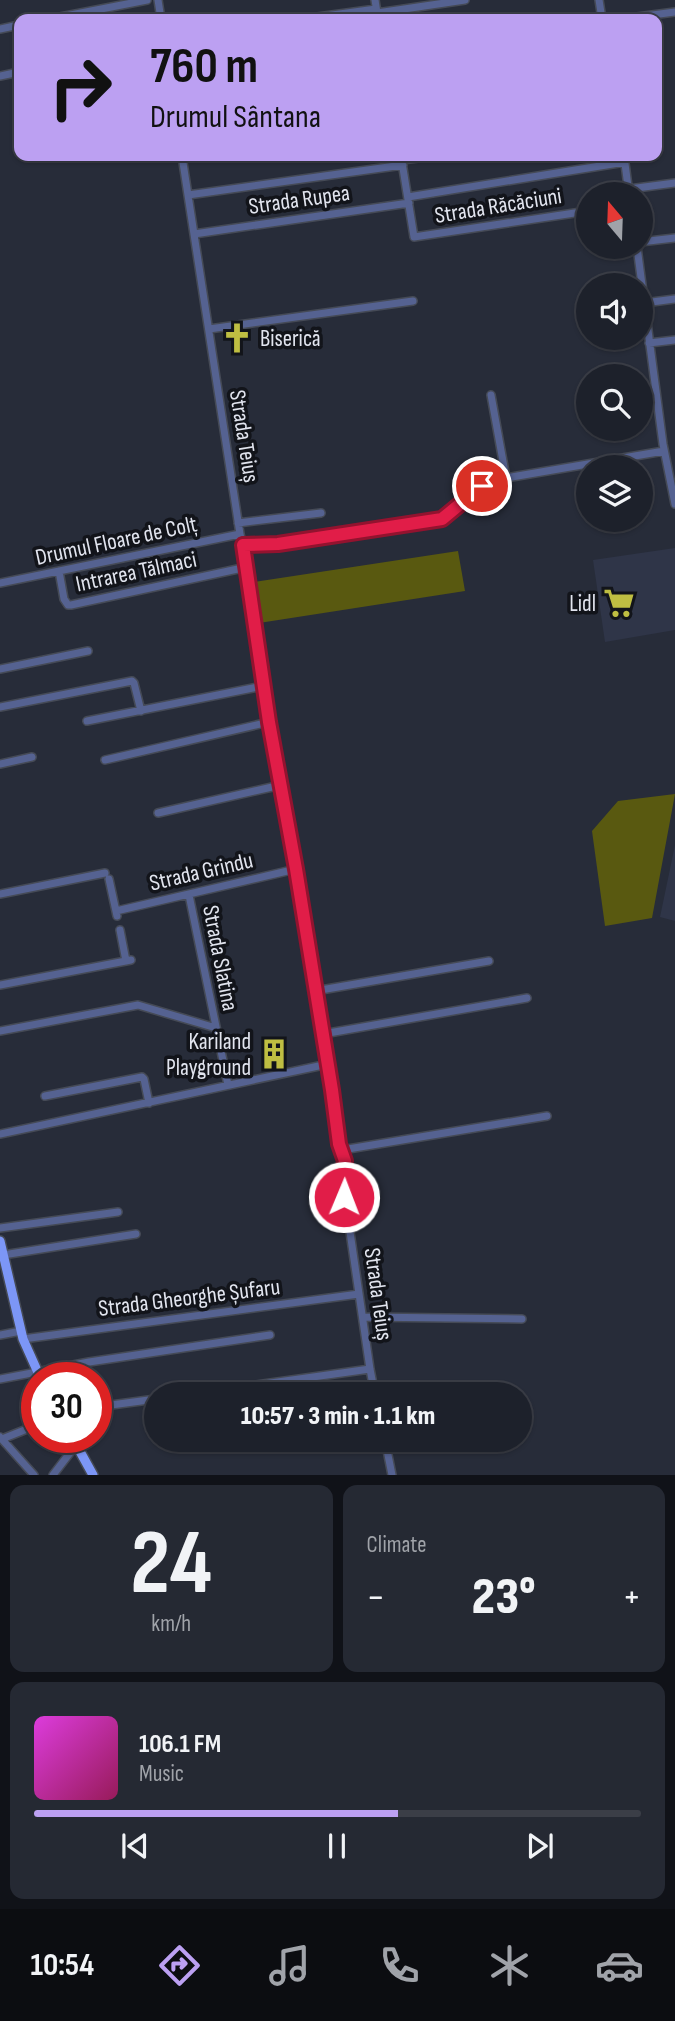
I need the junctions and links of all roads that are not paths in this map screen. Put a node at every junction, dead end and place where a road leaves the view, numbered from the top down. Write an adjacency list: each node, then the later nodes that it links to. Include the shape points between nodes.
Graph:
1 (147, 0): 4 (street)
2 (375, 0): 5 (street)
3 (465, 0): 5 (street)
4 (76, 14)
5 (377, 14)
6 (183, 161): 14 (street, Strada Teiuș)
7 (396, 161): 14 (street)
8 (402, 161): 15 (street)
9 (614, 161): 15 (street, Strada Rupea)
10 (625, 161): 11 (street)
11 (628, 182)
12 (675, 183): 13 (street)
13 (653, 187)
14 (188, 195): 17 (street, Strada Teiuș)
15 (408, 200): 16 (street, Strada Răcăciuni, via 414,237); 17 (street, Strada Rupea)
16 (576, 213)
17 (194, 234): 23 (street, Strada Teiuș)
18 (675, 238): 19 (street)
19 (653, 241)
20 (675, 299): 22 (street)
21 (413, 301): 23 (street)
22 (653, 302)
23 (209, 329): 32 (street, Strada Teiuș)
24 (675, 340): 25 (street)
25 (653, 343)
26 (650, 350): 28 (street)
27 (491, 395): 29 (street)
28 (664, 451): 29 (street); 30 (street)
29 (506, 478): 34 (street, via 482,486 442,519 278,544)
30 (675, 504)
31 (321, 513): 32 (street)
32 (238, 523): 33 (street, Strada Teiuș)
33 (240, 534): 34 (street, Strada Teiuș); 36 (street, Drumul Floare de Colț)
34 (243, 545): 35 (street, Strada Teiuș)
35 (247, 567): 36 (street, Intrarea Tălmaci, via 71,605 64,599); 40 (street, Strada Teiuș)
36 (59, 571): 37 (street, Drumul Floare de Colț)
37 (0, 583)
38 (88, 651): 39 (street)
39 (0, 669)
40 (263, 686): 42 (street); 44 (street, Strada Teiuș)
41 (0, 707): 42 (street, via 133,681)
42 (141, 710): 43 (street)
43 (87, 721)
44 (269, 722): 46 (street); 48 (street, Strada Teiuș)
45 (32, 757): 47 (street)
46 (105, 760)
47 (0, 764)
48 (281, 785): 49 (street); 50 (street, Strada Teiuș)
49 (158, 813)
50 (296, 869): 51 (street, Strada Grindu); 57 (street, Strada Teiuș)
51 (189, 895): 53 (street, Strada Grindu, via 116,914 107,876); 59 (street, Strada Slatina)
52 (18, 896): 53 (street)
53 (0, 897)
54 (120, 930): 56 (street, via 128,960)
55 (489, 961): 57 (street)
56 (0, 985)
57 (315, 991): 61 (street, Strada Teiuș)
58 (527, 998): 61 (street)
59 (216, 1028): 60 (street, Strada Slatina, via 138,1005); 63 (street, Strada Slatina)
60 (0, 1031)
61 (323, 1034): 62 (street, Strada Teiuș)
62 (328, 1064): 63 (street); 68 (street, Strada Teiuș)
63 (228, 1086): 65 (street)
64 (45, 1096): 65 (street, via 142,1077)
65 (149, 1103): 67 (street)
66 (547, 1116): 68 (street)
67 (0, 1134)
68 (342, 1150): 74 (street, Strada Teiuș, via 342,1184)
69 (118, 1212): 70 (street)
70 (0, 1228)
71 (136, 1234): 73 (street)
72 (0, 1241): 73 (main road)
73 (3, 1255): 78 (main road, via 6,1283)
74 (359, 1294): 75 (street, Strada Teiuș); 78 (street, Strada Gheorghe Șufaru)
75 (363, 1317): 76 (street); 82 (street, Strada Teiuș)
76 (522, 1319)
77 (0, 1335): 78 (street, Strada Gheorghe Șufaru)
78 (22, 1335): 80 (main road)
79 (270, 1335): 81 (street)
80 (33, 1362)
81 (94, 1362)
82 (370, 1369): 85 (street); 86 (street, Strada Teiuș)
83 (21, 1376): 84 (street)
84 (0, 1379)
85 (278, 1382)
86 (372, 1382)
87 (144, 1401): 88 (street)
88 (112, 1405)
89 (21, 1430): 90 (street)
90 (1, 1438): 94 (street)
91 (387, 1452): 97 (street)
92 (67, 1453): 95 (street)
93 (81, 1453): 96 (main road)
94 (34, 1475)
95 (53, 1475)
96 (93, 1475)
97 (392, 1475)

